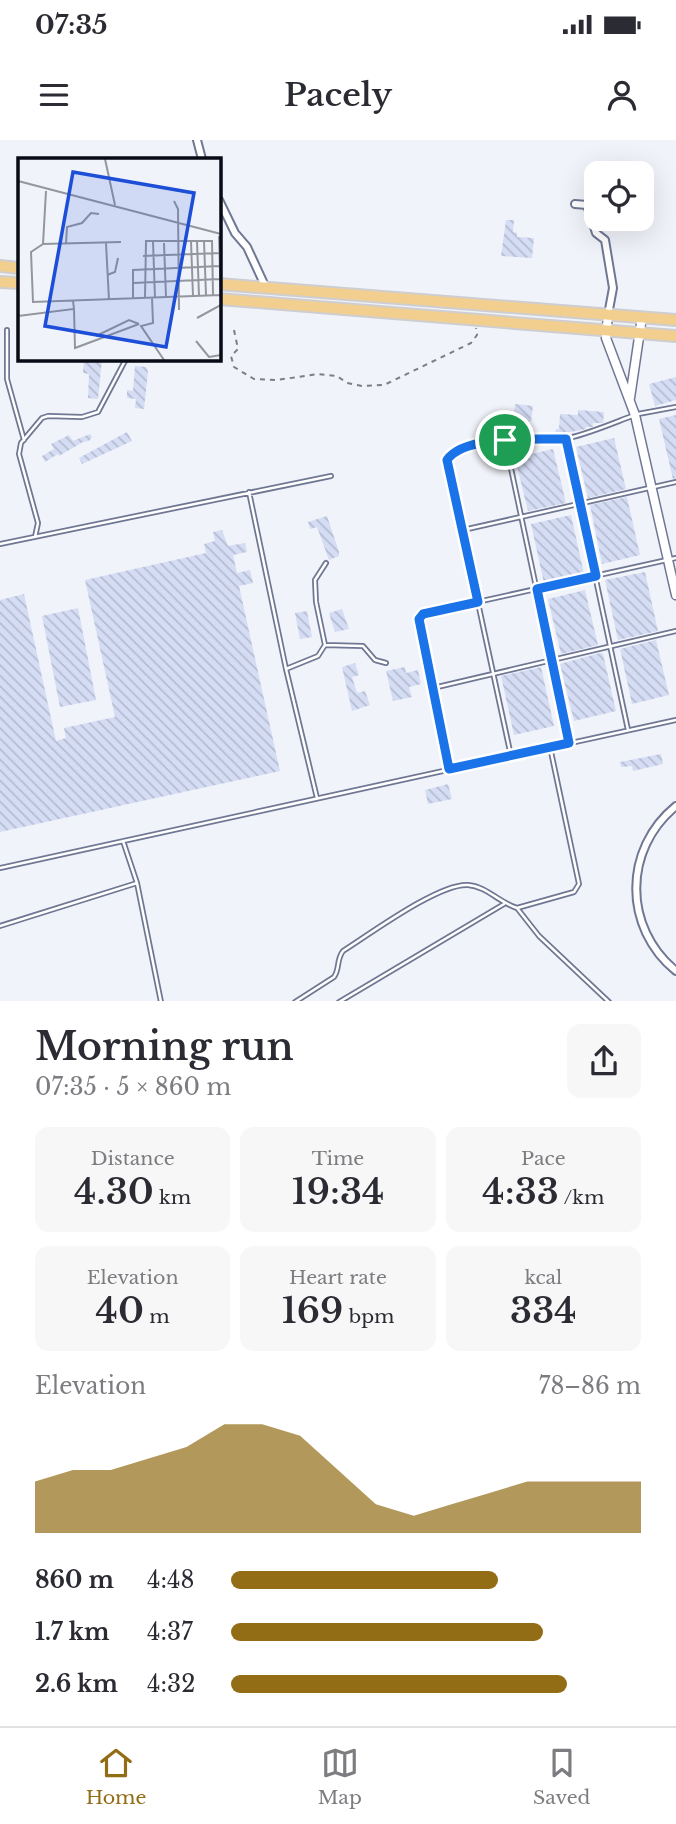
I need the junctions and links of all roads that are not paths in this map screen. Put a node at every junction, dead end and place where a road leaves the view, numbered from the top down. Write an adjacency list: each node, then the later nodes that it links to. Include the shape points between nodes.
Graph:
1 (197, 140): 2 (street)
2 (202, 158)
3 (220, 202): 10 (street)
4 (575, 204): 12 (street, via 587,205 596,233 605,240 613,288)
5 (0, 266): 6 (highway)
6 (18, 268)
7 (0, 282): 8 (highway)
8 (18, 284)
9 (220, 284): 10 (highway)
10 (267, 288): 12 (highway)
11 (220, 299): 16 (highway)
12 (608, 315): 13 (highway); 16 (street)
13 (642, 317): 14 (highway); 17 (street)
14 (676, 320)
15 (6, 330): 24 (lane, via 7,379)
16 (606, 331): 17 (highway); 20 (street)
17 (639, 333): 18 (highway); 20 (street)
18 (676, 336)
19 (125, 360): 24 (lane, via 98,412 42,418)
20 (630, 401): 22 (street)
21 (676, 407): 22 (lane)
22 (635, 415): 23 (lane); 28 (street)
23 (566, 439): 25 (lane); 30 (lane)
24 (24, 440): 33 (lane, via 19,454 38,523)
25 (505, 440): 31 (lane); 32 (lane, via 463,447 447,460)
26 (331, 475): 29 (lane)
27 (676, 482): 28 (lane)
28 (652, 488): 30 (lane); 35 (street)
29 (249, 492): 33 (lane); 46 (lane)
30 (581, 505): 31 (lane); 37 (lane)
31 (522, 516): 32 (lane); 38 (lane)
32 (463, 530): 40 (lane)
33 (35, 537): 34 (lane)
34 (0, 544)
35 (672, 559): 37 (lane); 39 (street)
36 (326, 563): 42 (lane, via 315,580)
37 (596, 576): 38 (lane); 43 (lane)
38 (537, 589): 40 (lane); 44 (lane)
39 (676, 595)
40 (478, 602): 47 (lane); 48 (lane, via 423,614 419,619)
41 (676, 631): 43 (lane)
42 (325, 645): 45 (lane, via 363,646 375,660); 46 (lane, via 318,656)
43 (610, 647): 44 (lane); 50 (lane)
44 (552, 661): 47 (lane); 51 (lane)
45 (386, 663)
46 (286, 669): 55 (lane)
47 (494, 673): 48 (lane); 53 (lane)
48 (433, 688): 54 (lane)
49 (676, 720): 50 (lane)
50 (628, 730): 51 (lane)
51 (569, 743): 52 (lane)
52 (550, 747): 53 (lane); 61 (lane, via 579,884 574,892)
53 (511, 756): 54 (lane)
54 (449, 769): 55 (lane)
55 (317, 798): 57 (lane)
56 (676, 806): 63 (street, via 647,841 635,888 646,935)
57 (123, 841): 58 (lane); 59 (lane)
58 (0, 868)
59 (137, 883): 62 (lane); 64 (lane)
60 (503, 904): 61 (lane); 65 (lane, via 475,886 445,889 343,951 334,977); 66 (lane)
61 (517, 908): 67 (lane, via 539,936)
62 (0, 926)
63 (676, 971)
64 (162, 1000)
65 (297, 1001)
66 (341, 1001)
67 (608, 1001)

